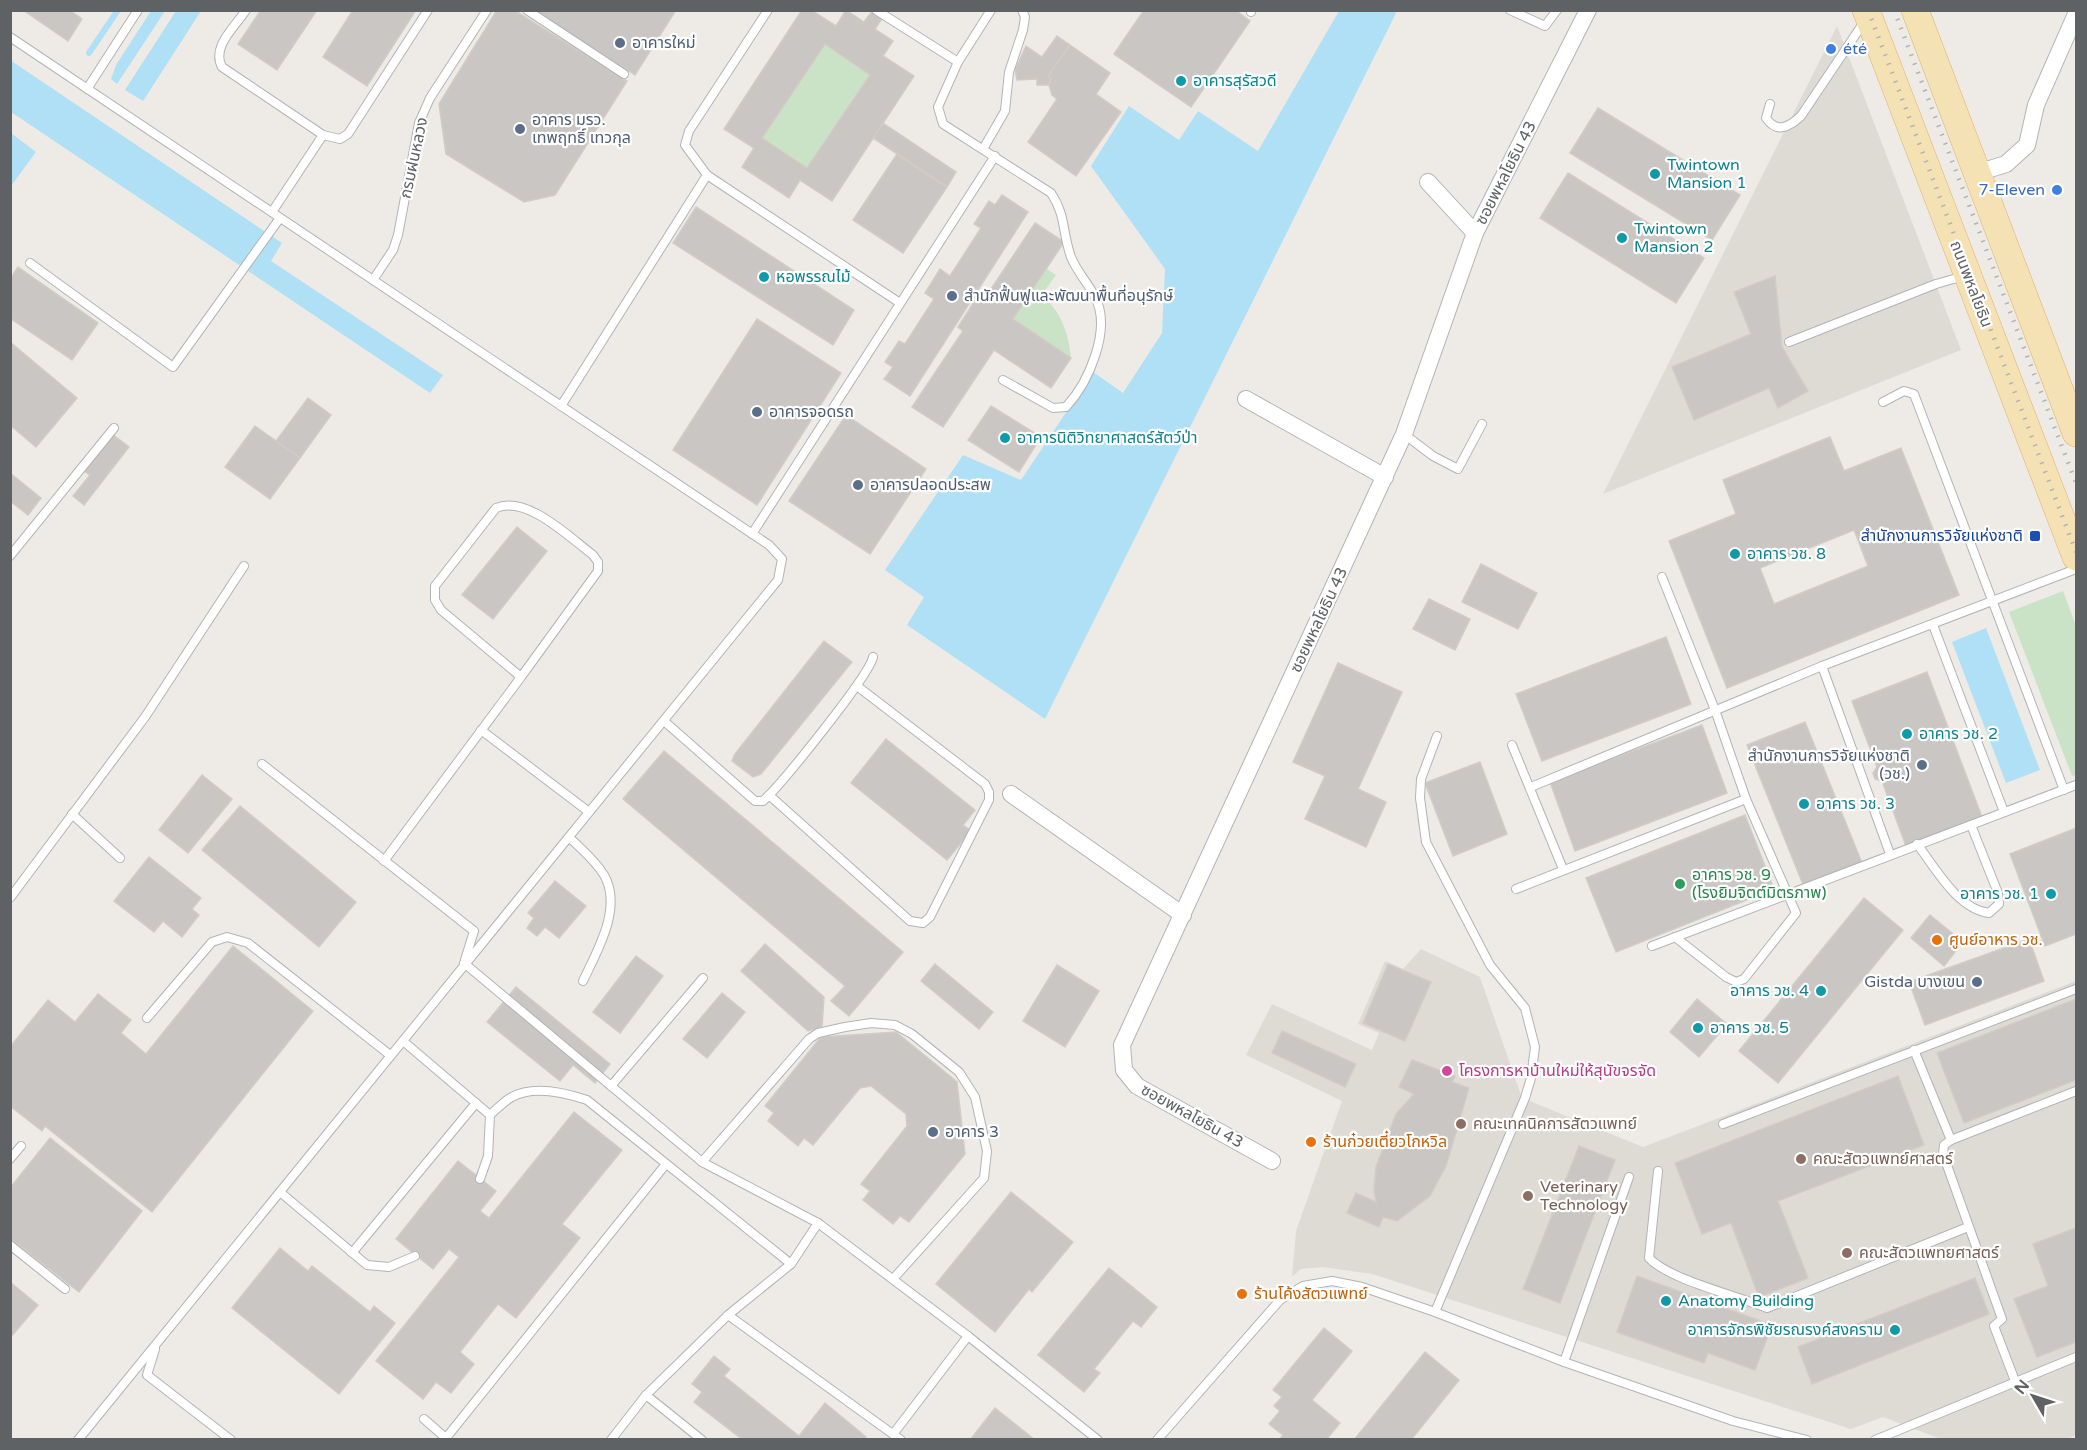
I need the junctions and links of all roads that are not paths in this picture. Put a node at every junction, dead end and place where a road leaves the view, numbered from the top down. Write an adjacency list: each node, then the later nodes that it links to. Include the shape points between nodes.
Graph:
1 (138, 10): 21 (lane)
2 (246, 10): 23 (lane, via 218,50 222,67)
3 (428, 10): 23 (lane, via 348,134 340,139)
4 (487, 10): 33 (lane, กรมฝนหลวง, via 430,98 398,235)
5 (527, 10): 20 (lane)
6 (768, 10): 27 (lane, via 689,131 685,145)
7 (876, 10): 19 (lane)
8 (991, 10): 19 (lane)
9 (1022, 10): 24 (lane, via 1023,30 1009,72 1005,111)
10 (1510, 10): 11 (lane, via 1545,26)
11 (1557, 10)
12 (1588, 10): 30 (street, ซอยพหลโยธิน 43)
13 (1915, 10): 17 (main road)
14 (1867, 14): 18 (main road, ถนนพหลโยธิน); 22 (lane, via 1790,127 1780,129 1771,125 1766,118)
15 (2074, 15): 26 (street, via 2036,105 2027,145 2006,164)
16 (10, 38): 21 (lane)
17 (1926, 40): 18 (main road); 26 (main road)
18 (1884, 58): 32 (main road, ถนนพหลโยธิน)
19 (958, 62): 24 (lane, via 938,106 940,119)
20 (624, 74)
21 (87, 89): 29 (lane)
22 (1770, 104)
23 (323, 135): 29 (lane)
24 (983, 149): 25 (lane)
25 (995, 156): 34 (lane); 36 (lane, via 1051,193 1062,209 1064,236 1073,261 1102,314 1089,373 1066,406 1053,408)
26 (1977, 173): 42 (main road)
27 (707, 175): 34 (lane); 39 (lane)
28 (1428, 182): 30 (street)
29 (276, 215): 31 (lane, via 270,232 173,367); 33 (lane)
30 (1475, 233): 43 (street, ซอยพหลโยธิน 43)
31 (30, 263)
32 (1968, 275): 35 (lane); 47 (main road, ถนนพหลโยธิน)
33 (374, 280): 39 (lane)
34 (900, 303): 45 (lane)
35 (1789, 342)
36 (1003, 380)
37 (1246, 399): 44 (street)
38 (1883, 402): 51 (lane, via 1904,391 1914,394)
39 (561, 406): 45 (lane)
40 (1482, 423): 43 (lane, via 1458,469)
41 (114, 428): 46 (lane)
42 (2076, 433)
43 (1404, 434): 44 (street, ซอยพหลโยธิน 43)
44 (1385, 477): 82 (street, ซอยพหลโยธิน 43)
45 (752, 534): 58 (lane, via 782,559 778,580)
46 (11, 553)
47 (2076, 557)
48 (244, 566): 71 (lane, via 145,717)
49 (2076, 569): 51 (lane)
50 (1662, 577): 57 (lane)
51 (1993, 602): 52 (lane); 65 (lane)
52 (1933, 625): 54 (lane); 70 (lane)
53 (873, 657): 56 (lane)
54 (1822, 666): 57 (lane); 75 (lane)
55 (521, 676): 55 (lane, via 441,610 435,600 435,586 496,508 506,504 523,506 541,517 598,562 598,571); 59 (lane)
56 (857, 686): 67 (lane); 67 (lane, via 985,784 989,792 989,800 930,916 923,922 910,921)
57 (1715, 710): 64 (lane); 68 (lane)
58 (664, 721): 67 (lane, via 755,801 763,801); 69 (lane)
59 (481, 730): 69 (lane); 77 (lane)
60 (1437, 736): 116 (lane, via 1421,779 1426,842 1490,965 1525,1008 1535,1047 1532,1078 1525,1098)
61 (1512, 745): 64 (lane)
62 (262, 764): 77 (lane)
63 (2076, 785): 65 (lane)
64 (1530, 787): 78 (lane)
65 (2064, 790): 70 (lane)
66 (1011, 794): 82 (street)
67 (769, 795)
68 (1746, 799): 78 (lane); 80 (lane)
69 (590, 812): 73 (lane)
70 (2004, 812): 72 (lane)
71 (72, 814): 76 (lane); 81 (lane)
72 (1971, 825): 74 (lane); 74 (lane, via 1998,893 1999,904 1989,913 1977,911 1962,900)
73 (569, 837): 85 (lane); 87 (lane, via 595,862 611,897 604,937)
74 (1917, 844): 75 (lane)
75 (1890, 854): 80 (lane)
76 (120, 858)
77 (384, 861): 85 (lane, via 474,931)
78 (1563, 869): 79 (lane)
79 (1516, 889)
80 (1789, 893): 83 (lane); 83 (lane, via 1796,913 1744,979 1736,982 1726,977)
81 (10, 898)
82 (1183, 915): 101 (street, ซอยพหลโยธิน 43, via 1122,1045 1124,1070 1137,1086)
83 (1675, 937): 84 (lane)
84 (1652, 946)
85 (464, 963): 90 (lane); 93 (lane)
86 (702, 978): 93 (lane)
87 (583, 981)
88 (2076, 989): 91 (lane)
89 (147, 1018): 92 (lane, via 212,942 227,937 249,943)
90 (402, 1041): 92 (lane); 95 (lane)
91 (1914, 1050): 97 (lane); 98 (lane)
92 (390, 1055): 107 (lane)
93 (611, 1086): 102 (lane)
94 (2076, 1091): 98 (lane)
95 (476, 1103): 96 (lane); 111 (lane)
96 (490, 1115): 103 (lane, via 513,1096 565,1092 587,1100); 106 (lane, via 488,1156)
97 (1723, 1124)
98 (1951, 1140): 109 (lane, via 1944,1145 1942,1154)
99 (21, 1146): 100 (lane)
100 (10, 1159)
101 (1272, 1161)
102 (702, 1162): 108 (lane); 114 (lane, via 818,1032 872,1023 895,1025 912,1034 959,1072 975,1097 987,1151 984,1178)
103 (666, 1164): 113 (lane); 126 (lane)
104 (1658, 1171): 109 (lane, via 1649,1258 1658,1268 1675,1276 1767,1308)
105 (1629, 1178): 121 (lane)
106 (480, 1179)
107 (279, 1191): 111 (lane); 119 (lane)
108 (818, 1223): 113 (lane); 114 (lane)
109 (1968, 1227): 122 (lane, via 2002,1319 1994,1326)
110 (10, 1245): 115 (lane)
111 (352, 1253): 112 (lane, via 377,1268)
112 (415, 1256)
113 (791, 1264): 117 (lane)
114 (893, 1279): 118 (lane)
115 (65, 1289)
116 (1435, 1312): 121 (lane); 133 (lane, via 1332,1281 1303,1286 1280,1300)
117 (728, 1315): 123 (lane); 125 (lane)
118 (968, 1336): 125 (lane); 132 (lane)
119 (157, 1343): 127 (lane); 128 (lane, via 147,1375)
120 (2076, 1357): 122 (lane)
121 (1564, 1362): 134 (lane, via 1733,1421)
122 (2016, 1381): 135 (lane)
123 (646, 1395): 129 (lane); 130 (lane)
124 (424, 1419): 126 (lane)
125 (894, 1432): 131 (lane)
126 (447, 1439)
127 (78, 1440)
128 (231, 1440)
129 (611, 1440)
130 (702, 1440)
131 (901, 1440)
132 (1098, 1440)
133 (1157, 1440)
134 (1807, 1440)
135 (1875, 1440)

